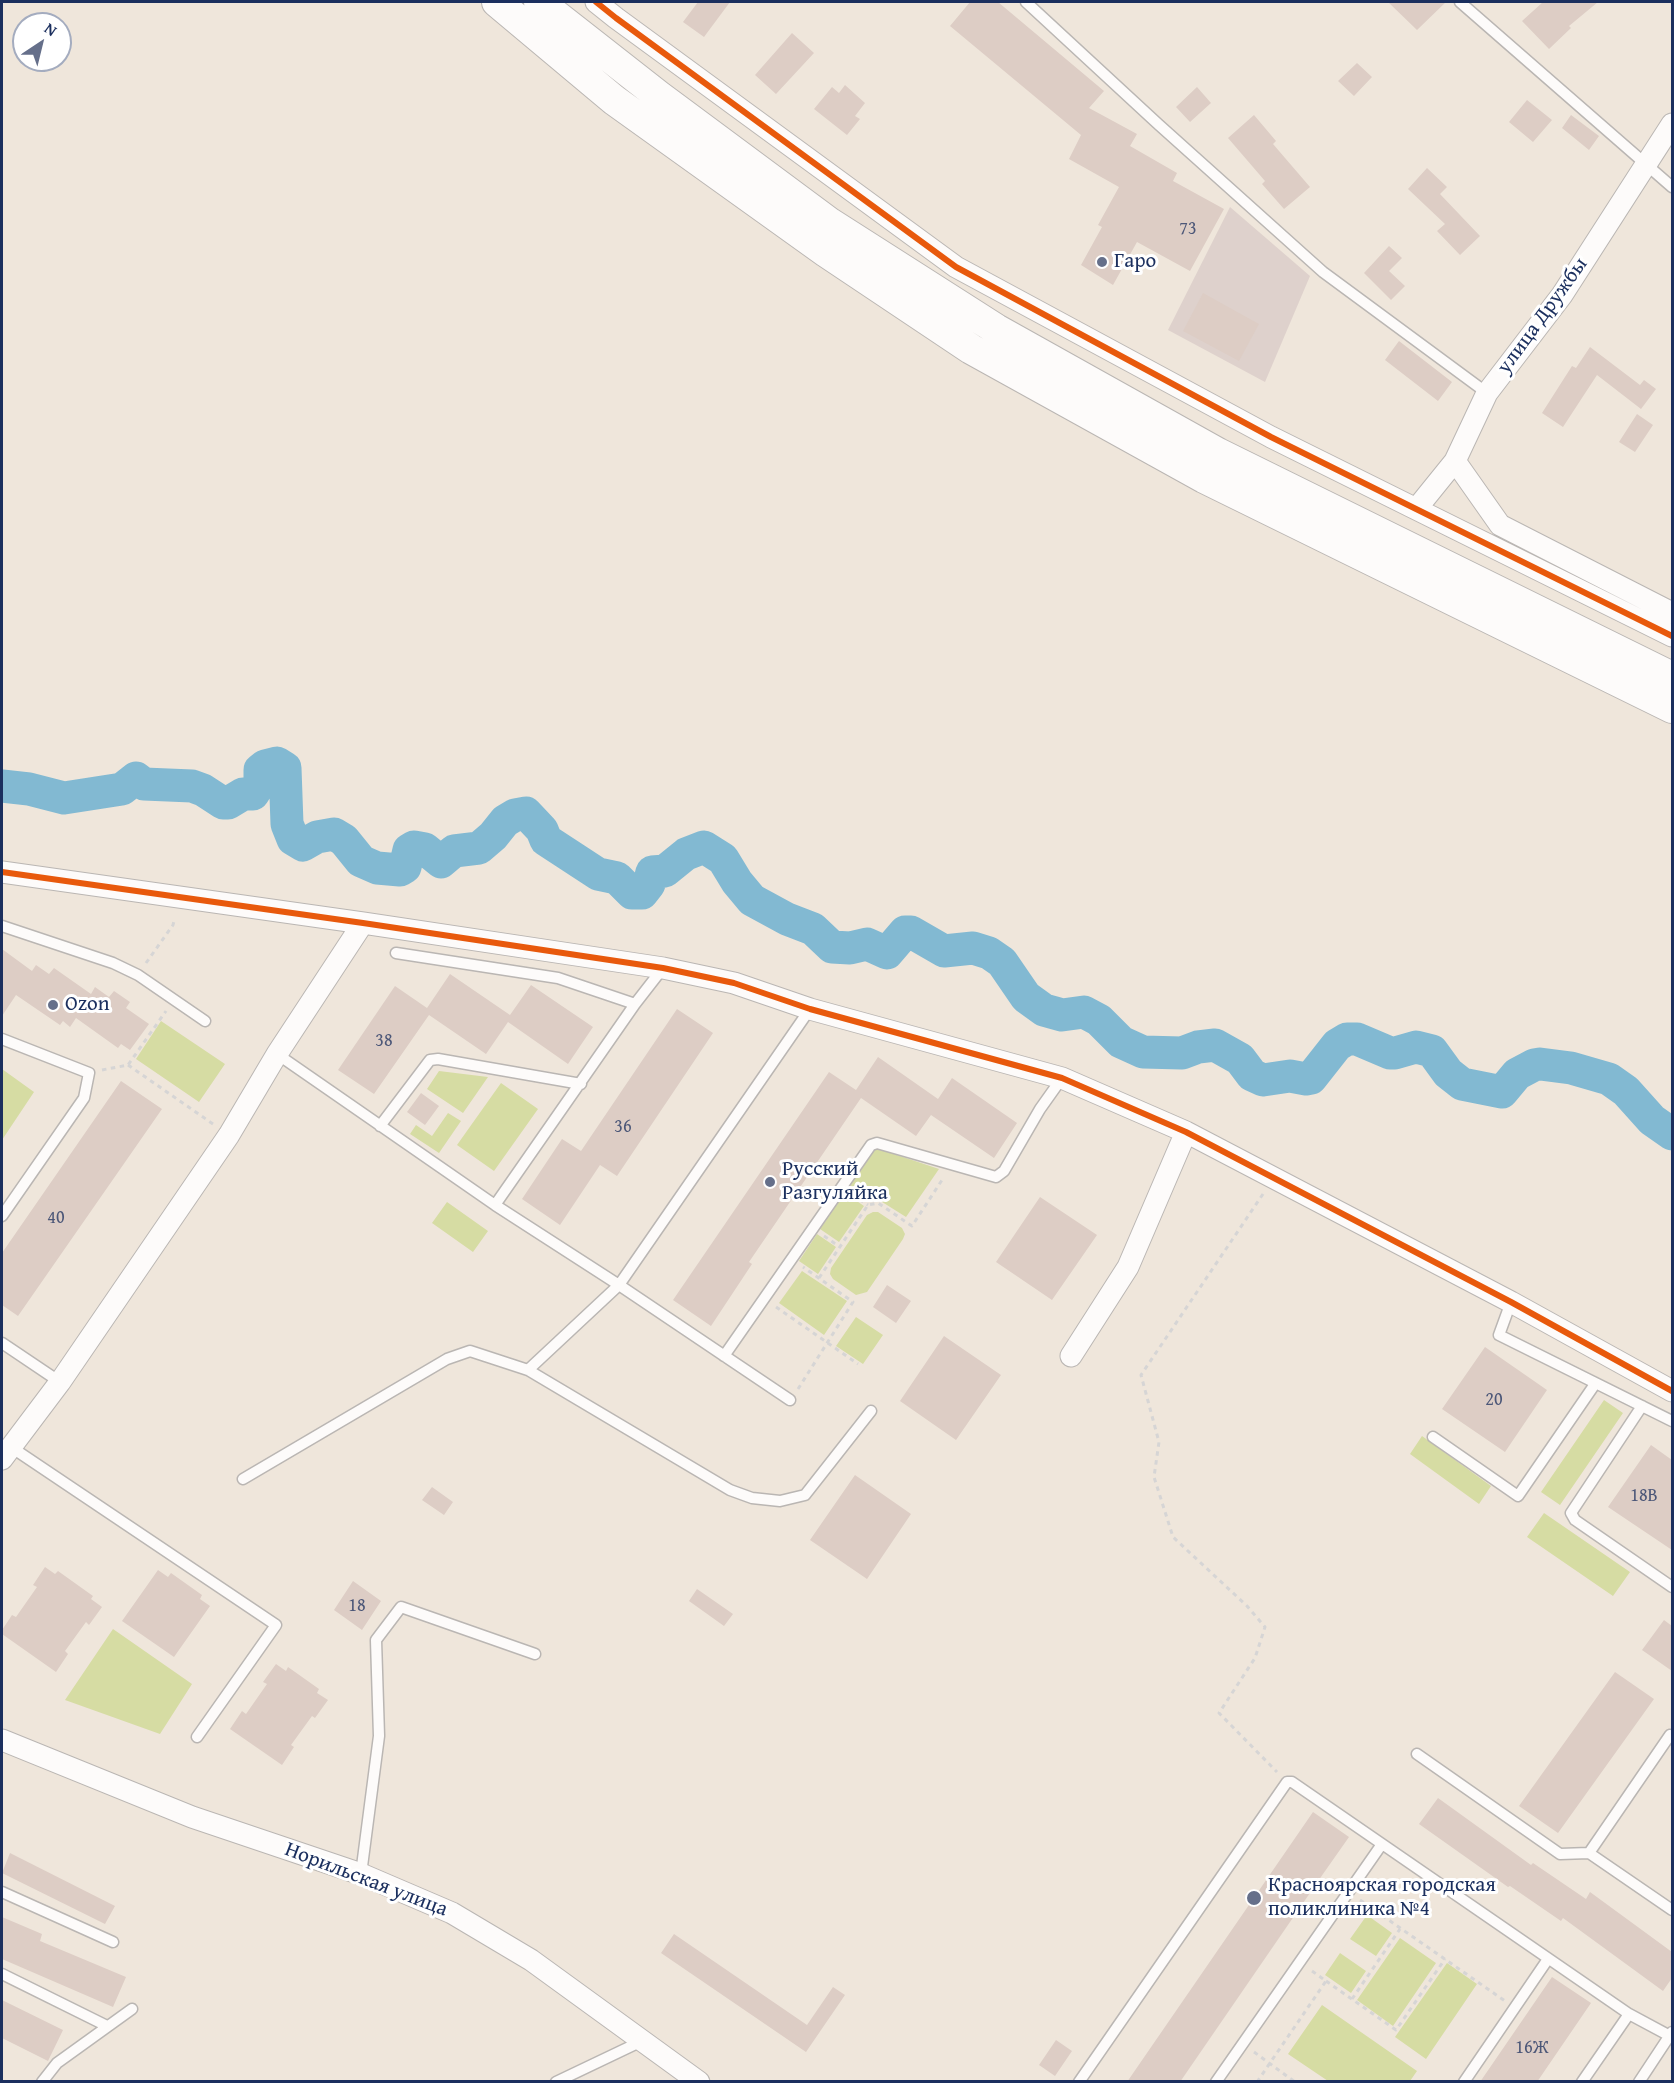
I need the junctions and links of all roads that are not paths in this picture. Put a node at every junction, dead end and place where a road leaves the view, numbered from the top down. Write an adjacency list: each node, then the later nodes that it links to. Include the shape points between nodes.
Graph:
1 (497, 2): 15 (main road, via 624,107 826,252 971,349 1204,478)
2 (539, 2): 14 (main road, via 658,96 830,222 996,329 1218,453)
3 (596, 2): 11 (street, via 956,267 1271,437)
4 (1026, 2): 9 (lane, via 1323,272)
5 (1460, 2): 7 (lane)
6 (1672, 124): 7 (street, улица Дружбы)
7 (1647, 164): 8 (lane); 9 (street, улица Дружбы, via 1562,295)
8 (1672, 187)
9 (1487, 393): 10 (street, улица Дружбы)
10 (1455, 461): 11 (street, улица Дружбы); 12 (street, via 1500,525)
11 (1417, 508): 13 (street)
12 (1672, 613)
13 (1672, 636)
14 (1672, 677)
15 (1672, 708)
16 (2, 872): 17 (street)
17 (363, 923): 20 (street); 25 (street)
18 (2, 926): 23 (lane, via 113,963)
19 (396, 953): 21 (lane, via 558,978)
20 (663, 968): 21 (lane); 22 (street, via 734,983)
21 (635, 1004): 27 (lane)
22 (810, 1009): 26 (street); 32 (lane)
23 (205, 1020)
24 (2, 1038): 31 (lane, via 88,1073 84,1098)
25 (277, 1054): 28 (lane); 38 (street, via 229,1135)
26 (1062, 1078): 29 (street); 35 (lane, via 1004,1171 996,1177 877,1143 871,1145)
27 (581, 1083): 28 (lane, via 430,1060); 30 (lane)
28 (380, 1126): 30 (lane)
29 (1186, 1132): 33 (street); 36 (street, via 1128,1267)
30 (495, 1206): 32 (lane)
31 (2, 1216)
32 (619, 1285): 35 (lane); 37 (lane)
33 (1511, 1302): 39 (lane, via 1499,1335); 40 (street)
34 (2, 1342): 38 (lane)
35 (724, 1356): 41 (lane)
36 (1071, 1356)
37 (528, 1370): 43 (lane, via 730,1490 752,1498 780,1501 805,1496); 47 (lane, via 470,1351 447,1359)
38 (60, 1382): 46 (street)
39 (1595, 1384): 42 (lane); 45 (lane, via 1518,1496)
40 (1672, 1391)
41 (790, 1400)
42 (1642, 1406): 44 (lane); 48 (lane, via 1571,1513 1575,1520)
43 (871, 1411)
44 (1672, 1421)
45 (1433, 1437)
46 (6, 1453): 51 (lane, via 276,1625)
47 (243, 1479)
48 (1672, 1587)
49 (535, 1654): 56 (lane, via 401,1607 376,1640 379,1736)
50 (1670, 1735): 55 (lane)
51 (197, 1737)
52 (2, 1740): 56 (street, Норильская улица, via 192,1817)
53 (1417, 1754): 55 (lane, via 1560,1854)
54 (1382, 1844): 60 (lane); 70 (lane, via 1287,1782); 71 (lane)
55 (1588, 1853): 58 (lane)
56 (361, 1874): 66 (street, Норильская улица, via 452,1913 531,1960)
57 (2, 1892): 59 (lane)
58 (1672, 1910)
59 (113, 1942)
60 (1548, 1959): 63 (lane); 72 (lane)
61 (2, 1974): 64 (lane)
62 (132, 2009): 64 (lane)
63 (1629, 2014): 65 (lane); 73 (lane)
64 (107, 2026): 67 (lane, via 57,2063)
65 (1672, 2035): 74 (lane)
66 (642, 2041): 68 (lane); 69 (street, Норильская улица)
67 (42, 2082)
68 (556, 2082)
69 (699, 2082)
70 (1079, 2082)
71 (1216, 2082)
72 (1464, 2082)
73 (1582, 2082)
74 (1639, 2082)

